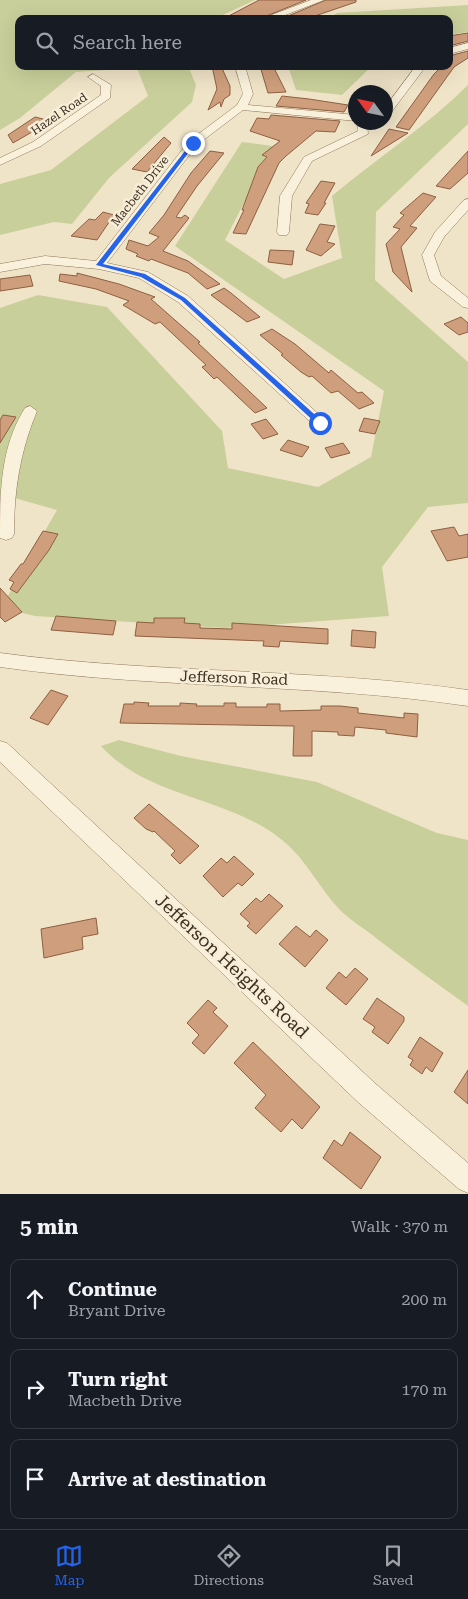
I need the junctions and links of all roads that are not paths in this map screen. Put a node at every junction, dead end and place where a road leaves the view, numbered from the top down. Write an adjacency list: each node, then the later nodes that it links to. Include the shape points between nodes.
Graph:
1 (320, 0): 2 (street)
2 (276, 15)
3 (468, 46): 4 (street)
4 (453, 50)
5 (241, 70): 9 (street, via 248,94)
6 (418, 70): 8 (street)
7 (93, 77): 12 (street, Hazel Road, via 106,85 106,96 37,144)
8 (393, 103)
9 (241, 107): 10 (street); 15 (street, Macbeth Drive, via 193,143)
10 (348, 117)
11 (364, 130): 14 (street, via 308,159 286,196)
12 (0, 162)
13 (468, 203): 17 (street, via 439,235 428,255 435,278)
14 (283, 232)
15 (99, 265): 16 (street, via 45,260); 19 (street, via 143,275 183,299)
16 (0, 268)
17 (468, 304)
18 (37, 410): 20 (street, via 18,439 6,490)
19 (320, 423)
20 (2, 537)
21 (0, 660): 22 (street, Jefferson Road, via 101,674 331,682 426,690)
22 (468, 698)
23 (0, 749): 24 (street, Jefferson Heights Road, via 368,1094)
24 (468, 1180)

